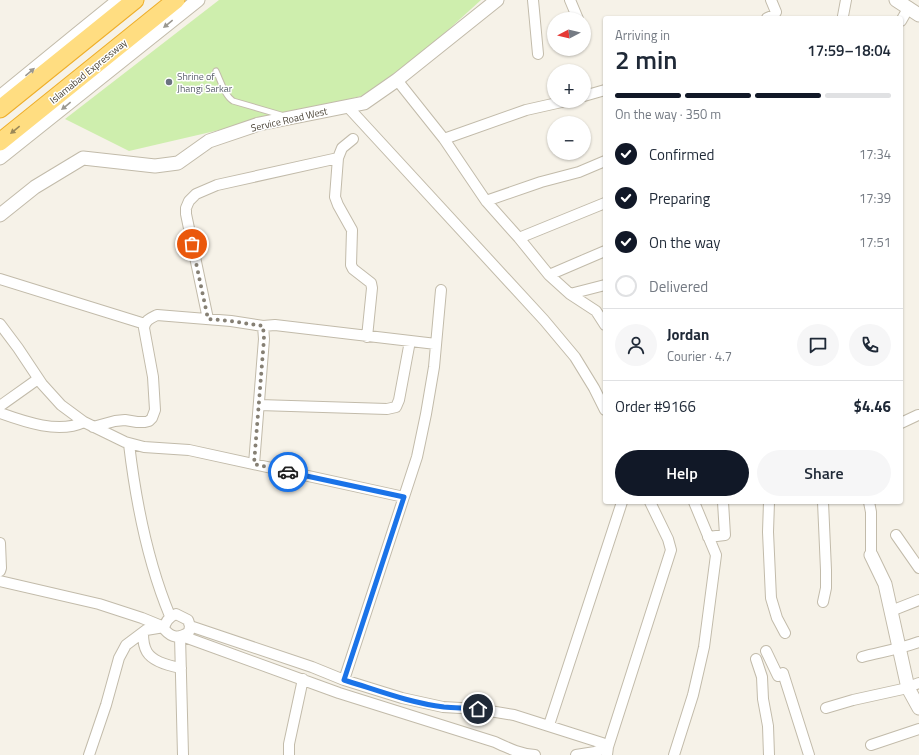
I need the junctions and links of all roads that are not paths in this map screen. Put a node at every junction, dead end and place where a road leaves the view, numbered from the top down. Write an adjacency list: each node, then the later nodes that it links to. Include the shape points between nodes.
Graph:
1 (119, 0): 21 (street, one-way to 1)
2 (135, 0): 24 (highway)
3 (176, 0): 28 (highway, Islamabad Expressway, one-way to 28)
4 (198, 0): 29 (street, one-way to 29)
5 (497, 0): 18 (street, Service Road West)
6 (532, 0): 16 (street)
7 (570, 0): 12 (street)
8 (771, 0): 13 (street, via 776,12)
9 (846, 0): 14 (street)
10 (896, 0): 11 (street)
11 (914, 11): 15 (street)
12 (575, 12)
13 (772, 16)
14 (843, 16)
15 (903, 19)
16 (538, 54)
17 (216, 71): 25 (lane, via 233,102)
18 (397, 80): 23 (street, Service Road West, via 364,103); 27 (street)
19 (603, 91): 20 (street)
20 (591, 94)
21 (0, 97)
22 (547, 105): 27 (street, via 526,110)
23 (347, 106): 25 (street, Service Road West); 53 (street, via 544,320 574,357)
24 (0, 109)
25 (291, 117): 34 (street, Service Road West, via 259,124 209,141 178,163 155,166 83,158 35,188)
26 (353, 139): 30 (street, via 342,148)
27 (444, 139): 32 (street)
28 (0, 142)
29 (0, 158)
30 (338, 158): 42 (street, via 217,184 196,194 189,201 186,214); 47 (street, via 335,198 352,230 350,265 371,283 372,288)
31 (603, 162): 32 (street, via 579,172)
32 (486, 201): 35 (street)
33 (603, 204): 35 (street)
34 (0, 215)
35 (519, 238): 37 (street)
36 (603, 252): 37 (street)
37 (549, 274): 41 (street)
38 (0, 279): 45 (street)
39 (603, 286): 41 (street)
40 (441, 290): 49 (street)
41 (570, 294): 43 (street, via 596,311)
42 (208, 319): 45 (street, via 157,315); 46 (street)
43 (603, 322)
44 (0, 324): 50 (street)
45 (144, 324): 57 (street, via 153,377 155,410 152,418 145,422 125,420)
46 (263, 326): 47 (street, via 275,325); 51 (street)
47 (367, 337): 48 (street)
48 (410, 342): 49 (street); 51 (street, via 396,407 387,409)
49 (436, 344): 60 (street, via 425,421)
50 (38, 379): 52 (street); 57 (street, via 61,405)
51 (259, 405): 59 (street)
52 (0, 406)
53 (603, 406)
54 (0, 413): 57 (street, via 46,427)
55 (919, 414): 56 (street)
56 (903, 422)
57 (89, 425): 58 (street)
58 (129, 444): 59 (street, via 189,450); 78 (street, via 145,540)
59 (254, 464): 60 (street)
60 (404, 497): 91 (street)
61 (621, 504): 95 (street)
62 (651, 504): 98 (street, via 671,550)
63 (695, 504): 69 (street)
64 (723, 504): 69 (street, via 725,535)
65 (769, 504): 82 (street, via 771,598)
66 (823, 504): 76 (street, via 826,588)
67 (869, 504): 71 (street)
68 (896, 534): 72 (street)
69 (708, 537): 104 (street, via 716,555 704,647 693,695)
70 (0, 543): 73 (street)
71 (871, 555): 77 (street, via 885,584)
72 (919, 568)
73 (0, 571)
74 (0, 581): 80 (street, via 99,604)
75 (919, 600): 77 (street)
76 (823, 602)
77 (891, 611): 85 (street)
78 (170, 616): 79 (street, via 181,616 188,620); 80 (street)
79 (190, 626): 83 (street, via 189,632); 91 (street)
80 (164, 627): 81 (street, via 146,630); 83 (street, via 169,634)
81 (143, 633): 89 (street, via 146,651 162,663); 99 (street, via 126,644 119,658)
82 (784, 633)
83 (181, 636): 89 (street); 90 (street)
84 (919, 642): 85 (street)
85 (900, 649): 87 (street); 92 (street)
86 (766, 651): 106 (street, via 778,676 783,674)
87 (862, 657)
88 (756, 659): 105 (street, via 762,676)
89 (181, 668): 100 (street)
90 (302, 679): 101 (street); 102 (street)
91 (344, 680): 95 (street, via 402,698 443,707 514,715)
92 (913, 685): 93 (street); 94 (street)
93 (826, 708)
94 (919, 708)
95 (550, 725): 98 (street, via 602,743)
96 (919, 729): 97 (street)
97 (871, 745)
98 (607, 751): 103 (street)
99 (89, 755)
100 (183, 755)
101 (289, 755)
102 (535, 755)
103 (576, 755)
104 (674, 755)
105 (769, 755)
106 (809, 755)

